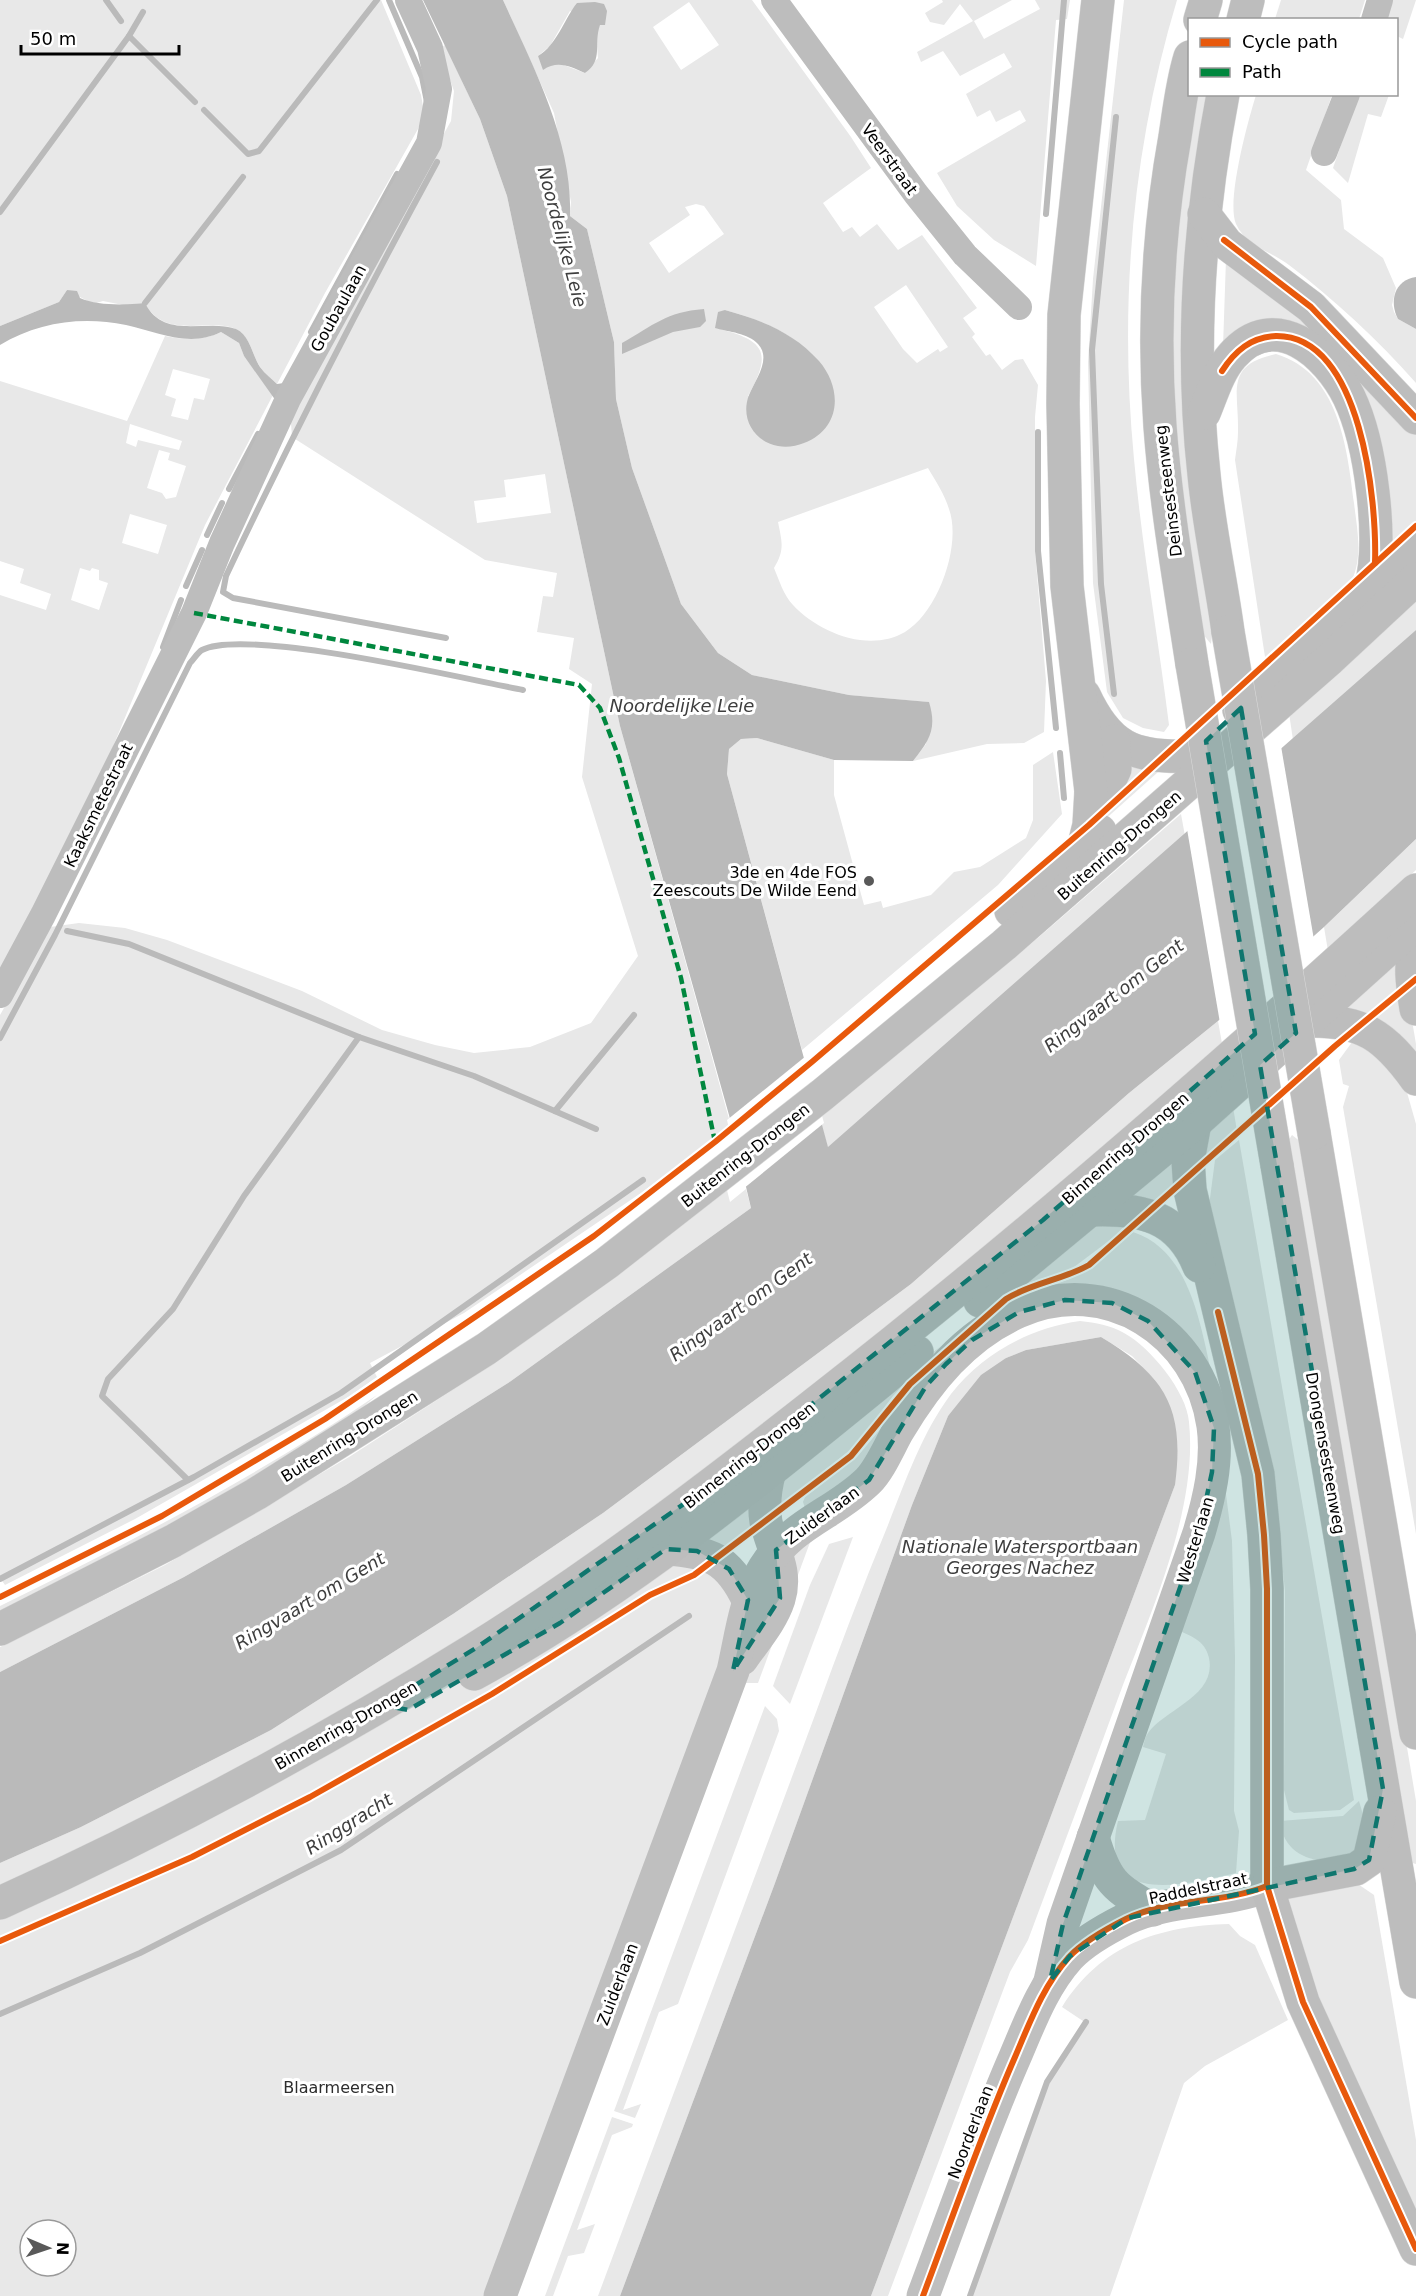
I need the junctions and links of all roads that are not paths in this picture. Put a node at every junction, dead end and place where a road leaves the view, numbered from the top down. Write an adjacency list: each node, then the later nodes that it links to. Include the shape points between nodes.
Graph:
1 (408, 0): 21 (street, Goubaulaan, via 430,48 439,89 429,144 288,399)
2 (774, 0): 15 (street, Veerstraat, via 916,194 966,255)
3 (1098, 0): 22 (highway, via 1064,315 1067,586)
4 (1206, 0): 7 (highway)
5 (1248, 0): 8 (highway)
6 (1380, 0): 9 (street)
7 (1201, 18)
8 (1244, 18)
9 (1375, 18)
10 (1188, 68): 28 (highway, Deinsesteenweg, bridge, via 1162,225 1157,368 1160,426 1192,664)
11 (1223, 96): 14 (highway)
12 (1346, 96): 13 (street)
13 (1324, 153)
14 (1203, 214): 16 (highway, via 1227,244 1311,307); 17 (highway, via 1198,298)
15 (1019, 308)
16 (1416, 418)
17 (1200, 423): 20 (highway, via 1222,371 1248,343 1266,336 1283,336 1314,350 1349,397 1364,443 1376,534); 47 (highway, bridge, via 1203,474 1228,632)
18 (1416, 548): 20 (highway)
19 (1416, 579): 35 (highway, Buitenring-Drongen, via 1057,901)
20 (1370, 590): 24 (highway)
21 (194, 613): 31 (street, Kaaksmetestraat)
22 (1080, 688): 23 (highway, via 1093,716); 25 (highway)
23 (1114, 741): 24 (highway, via 1146,755); 25 (highway, via 1115,769 1109,782)
24 (1189, 756): 26 (highway)
25 (1091, 791): 26 (highway)
26 (1084, 845): 35 (highway, via 861,1040)
27 (1416, 890): 46 (highway, Binnenring-Drongen, via 1043,1220 892,1343 609,1559)
28 (1237, 924): 48 (highway, Drongensesteenweg, bridge)
29 (1416, 924): 33 (highway)
30 (1416, 940): 32 (highway, via 1410,983)
31 (0, 995)
32 (1416, 1009)
33 (1309, 1021): 34 (highway, via 1346,1022 1379,1036); 36 (highway)
34 (1416, 1079)
35 (834, 1085): 44 (highway, Buitenring-Drongen, via 607,1263 412,1398 173,1541)
36 (1195, 1123): 37 (highway); 38 (highway, via 1188,1178)
37 (1091, 1210): 38 (highway, via 1139,1212 1175,1230 1197,1260); 39 (highway)
38 (1218, 1312): 50 (highway, via 1257,1474 1264,1535 1268,1589)
39 (770, 1471): 41 (highway); 42 (street, Zuiderlaan, via 764,1504)
40 (869, 1480): 42 (street, Zuiderlaan, via 801,1527); 49 (street, Westerlaan, via 926,1386 946,1364 972,1340 1042,1303 1089,1300 1131,1310 1164,1335 1195,1372 1214,1428 1209,1500)
41 (666, 1549): 43 (street, via 697,1551 717,1558 729,1569); 46 (highway, via 560,1623 408,1710)
42 (776, 1550): 43 (street, Zuiderlaan); 45 (street, Zuiderlaan, via 782,1580 780,1598)
43 (748, 1600): 45 (street, Zuiderlaan)
44 (0, 1629)
45 (733, 1671): 56 (street, Zuiderlaan)
46 (382, 1705): 51 (highway, Binnenring-Drongen, via 176,1820)
47 (1416, 1733)
48 (1383, 1789): 50 (highway, via 1369,1860 1354,1869); 54 (highway, Drongensesteenweg)
49 (1095, 1833): 52 (street, Paddelstraat, via 1102,1866 1110,1880); 53 (street, Westerlaan, via 1063,1924)
50 (1267, 1886): 52 (street, Paddelstraat, via 1244,1895); 55 (highway, via 1304,2002)
51 (0, 1903)
52 (1153, 1910): 53 (street, Paddelstraat, via 1099,1934 1070,1956)
53 (1050, 1981): 57 (street, Noorderlaan, via 1002,2087)
54 (1416, 1982)
55 (1416, 2249)
56 (500, 2296)
57 (923, 2296)

